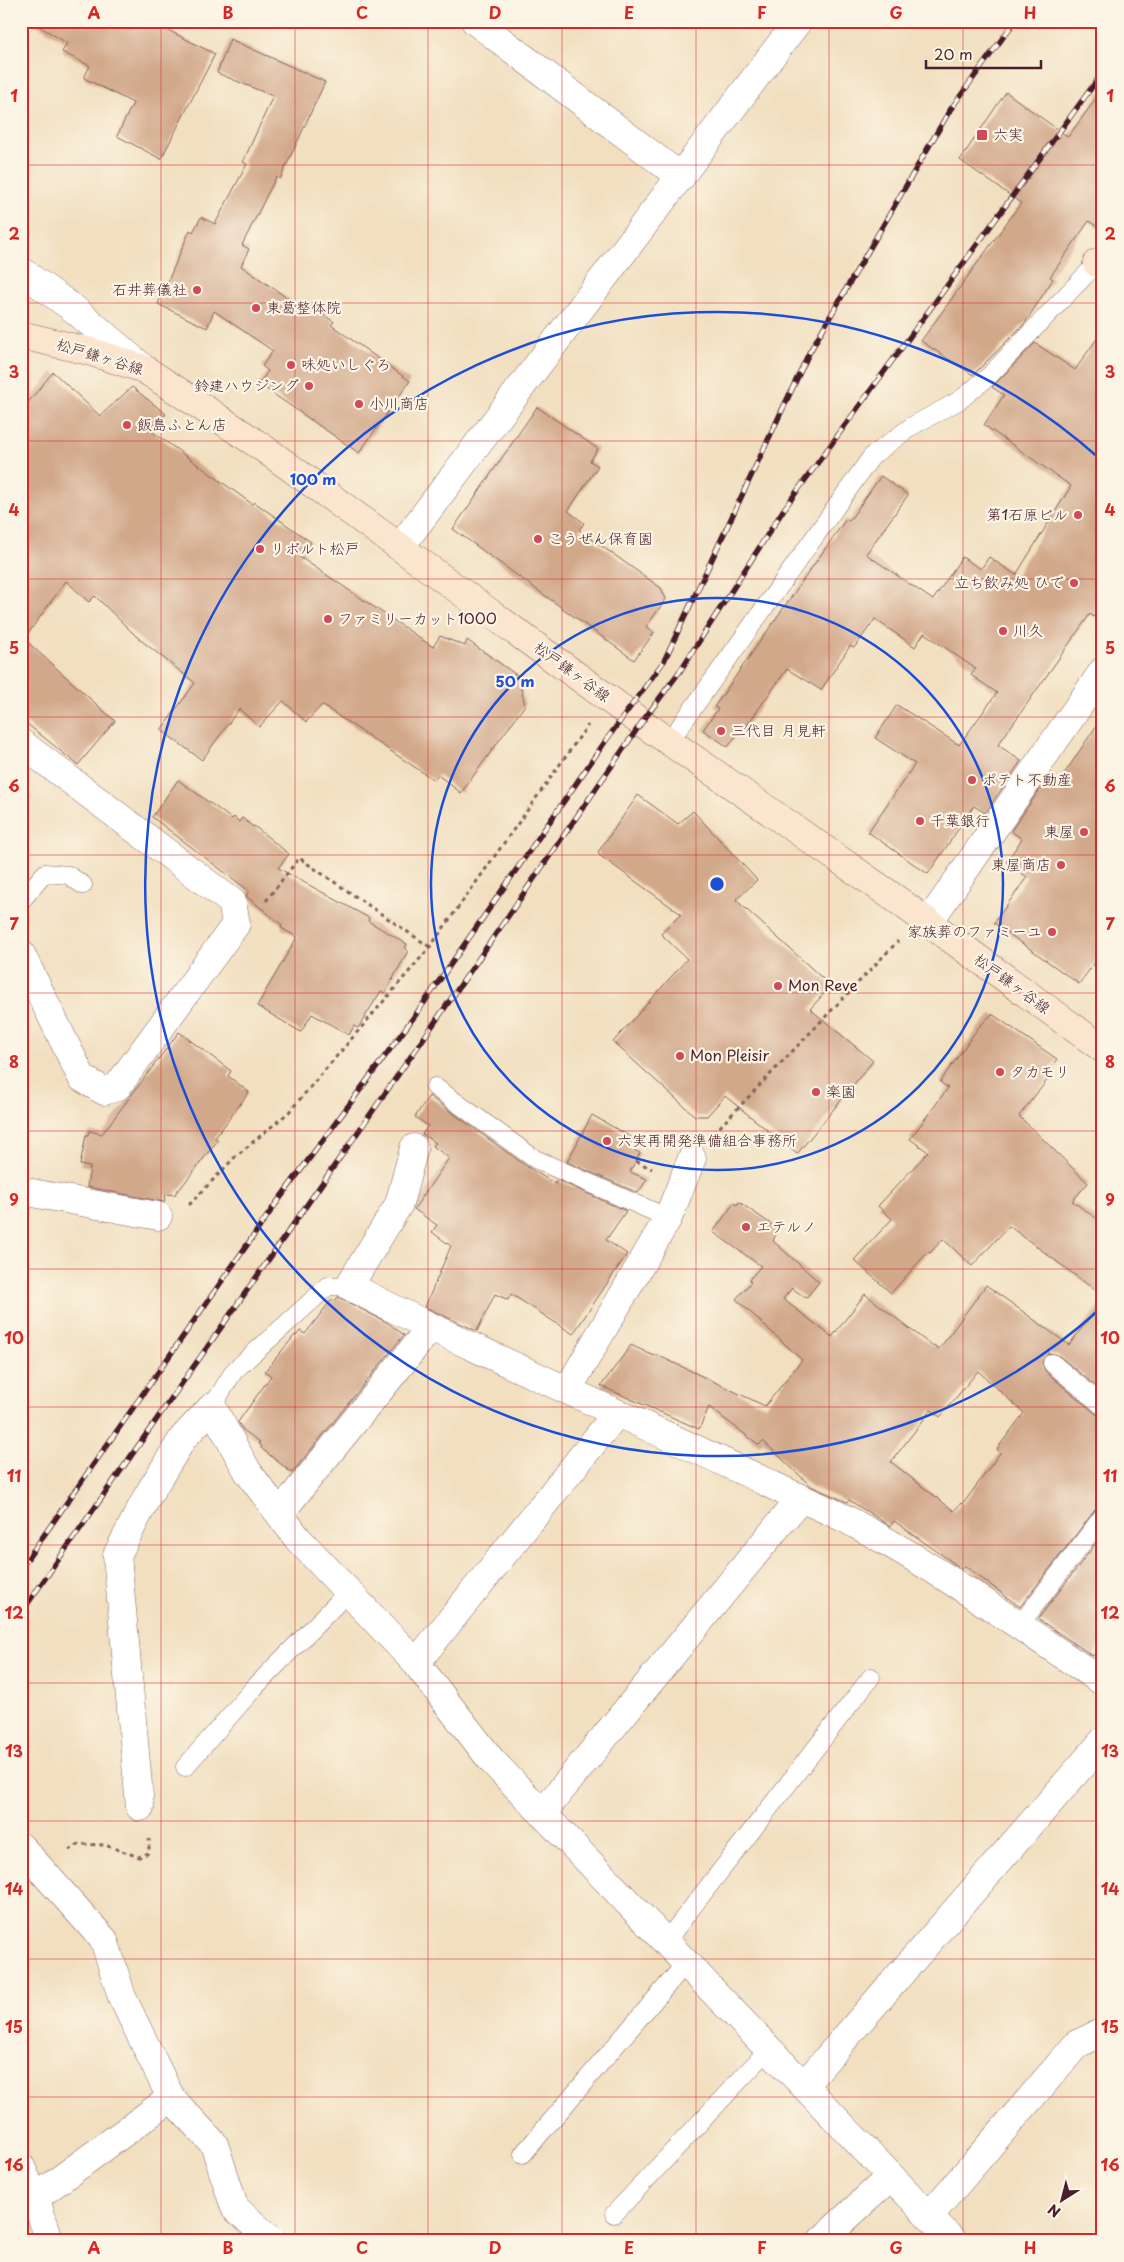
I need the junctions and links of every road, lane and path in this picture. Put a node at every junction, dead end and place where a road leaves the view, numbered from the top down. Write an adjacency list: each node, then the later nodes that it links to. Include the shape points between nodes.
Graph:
1 (475, 21): 3 (street)
2 (792, 23): 3 (street)
3 (681, 177): 8 (street)
4 (1100, 262): 11 (lane, via 988,376 960,400 912,426 872,456)
5 (21, 271): 7 (street, via 74,309)
6 (21, 335): 7 (main road, 松戸鎌ヶ谷線)
7 (144, 369): 8 (main road, 松戸鎌ヶ谷線, via 266,450)
8 (400, 548): 10 (main road, 松戸鎌ヶ谷線)
9 (1103, 671): 15 (street)
10 (608, 698): 11 (main road, 松戸鎌ヶ谷線); 18 (path)
11 (669, 742): 15 (main road, 松戸鎌ヶ谷線)
12 (21, 743): 16 (street, via 232,902)
13 (83, 885): 14 (lane, via 68,875 45,873)
14 (21, 900)
15 (928, 923): 20 (main road, 松戸鎌ヶ谷線)
16 (236, 924): 18 (path, via 258,912 299,858); 19 (street, via 117,1087 104,1091 82,1078)
17 (901, 938): 22 (path)
18 (430, 947): 26 (path, via 289,1112 235,1157 188,1206)
19 (21, 954)
20 (1103, 1049)
21 (435, 1087): 27 (lane, via 535,1159)
22 (732, 1115)
23 (414, 1148): 28 (street, via 399,1204)
24 (692, 1158): 27 (street)
25 (21, 1191): 26 (street)
26 (158, 1216)
27 (668, 1218): 31 (street)
28 (349, 1286): 29 (street); 33 (lane, via 328,1286 234,1371)
29 (430, 1328): 31 (street); 36 (street)
30 (1052, 1364): 32 (lane)
31 (568, 1389): 34 (street)
32 (1103, 1406)
33 (212, 1407): 36 (street, via 248,1472); 45 (street, via 183,1438 117,1555)
34 (617, 1413): 35 (street, via 708,1453); 40 (street)
35 (800, 1499): 39 (street, via 855,1523); 46 (street)
36 (280, 1513): 38 (street, via 298,1539)
37 (1103, 1516): 39 (lane)
38 (348, 1592): 40 (street); 44 (lane, via 254,1688)
39 (1019, 1626): 42 (street)
40 (416, 1663): 46 (street, via 492,1761)
41 (871, 1677): 49 (lane)
42 (1103, 1682)
43 (1103, 1741): 53 (street)
44 (185, 1768)
45 (140, 1807): 48 (path, via 151,1844 149,1853 139,1857 105,1845 80,1844)
46 (542, 1813): 49 (street)
47 (21, 1848): 48 (street)
48 (39, 1868): 54 (street, via 104,1940 122,1996)
49 (666, 1941): 50 (street)
50 (686, 1963): 52 (street); 55 (lane)
51 (1103, 2032): 60 (street, via 1077,2044)
52 (769, 2048): 53 (street); 59 (lane)
53 (804, 2085): 57 (street)
54 (172, 2098): 58 (street); 62 (street, via 214,2144 235,2208)
55 (523, 2154)
56 (21, 2167): 58 (street)
57 (891, 2176): 60 (street); 63 (street)
58 (35, 2198): 61 (street)
59 (614, 2214)
60 (929, 2216): 64 (street)
61 (50, 2241)
62 (272, 2241)
63 (821, 2241)
64 (953, 2241)

